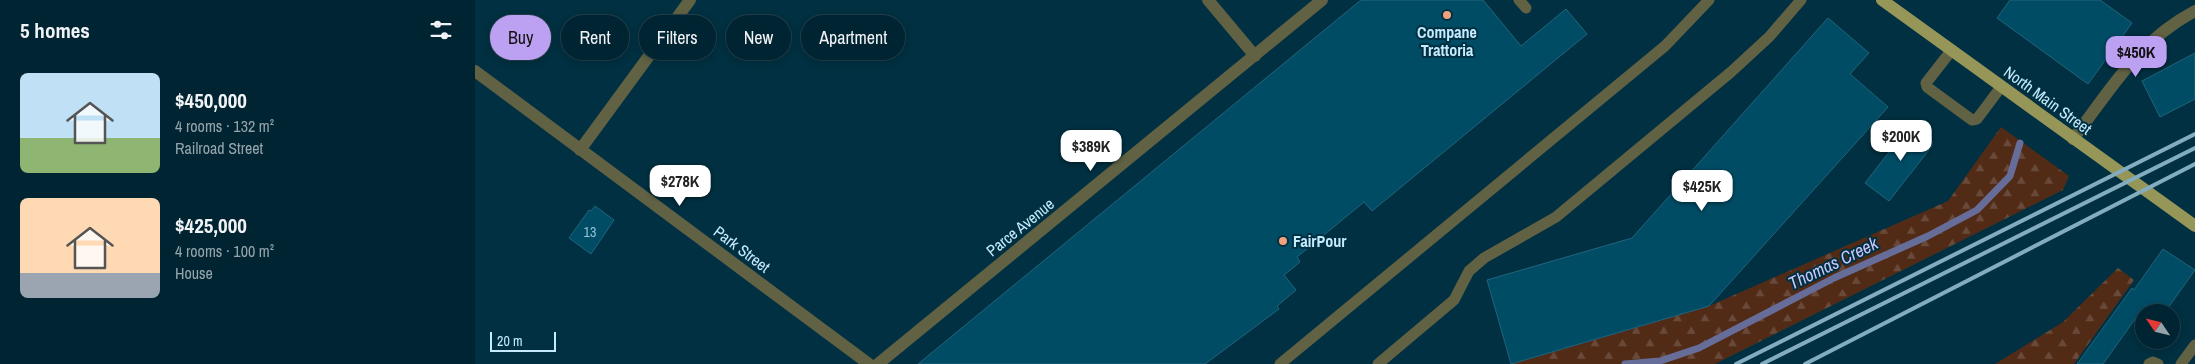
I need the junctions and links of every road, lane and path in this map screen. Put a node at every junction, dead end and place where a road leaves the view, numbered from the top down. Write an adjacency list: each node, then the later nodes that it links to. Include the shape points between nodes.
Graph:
1 (690, 0): 13 (street)
2 (1207, 0): 9 (street)
3 (1322, 0): 9 (street, Parce Avenue)
4 (1709, 0): 18 (lane, via 1665,46)
5 (1801, 0): 19 (lane, via 1731,72 1556,217 1484,258 1469,271 1454,300)
6 (1882, 0): 8 (main road, North Main Street)
7 (2195, 11): 12 (street, via 2144,47)
8 (1951, 51): 11 (main road, North Main Street); 11 (lane, via 1926,83 1927,87 1972,120 1977,119)
9 (1255, 56): 17 (street, Parce Avenue)
10 (475, 71): 13 (street, Park Street)
11 (2001, 87): 12 (main road, North Main Street)
12 (2073, 139): 14 (main road, North Main Street)
13 (580, 150): 16 (street, Park Street)
14 (2194, 222)
15 (2195, 345): 22 (lane)
16 (869, 364)
17 (878, 364)
18 (1280, 364)
19 (1379, 364)
20 (2149, 364): 21 (lane)
21 (2158, 364)
22 (2181, 364)

